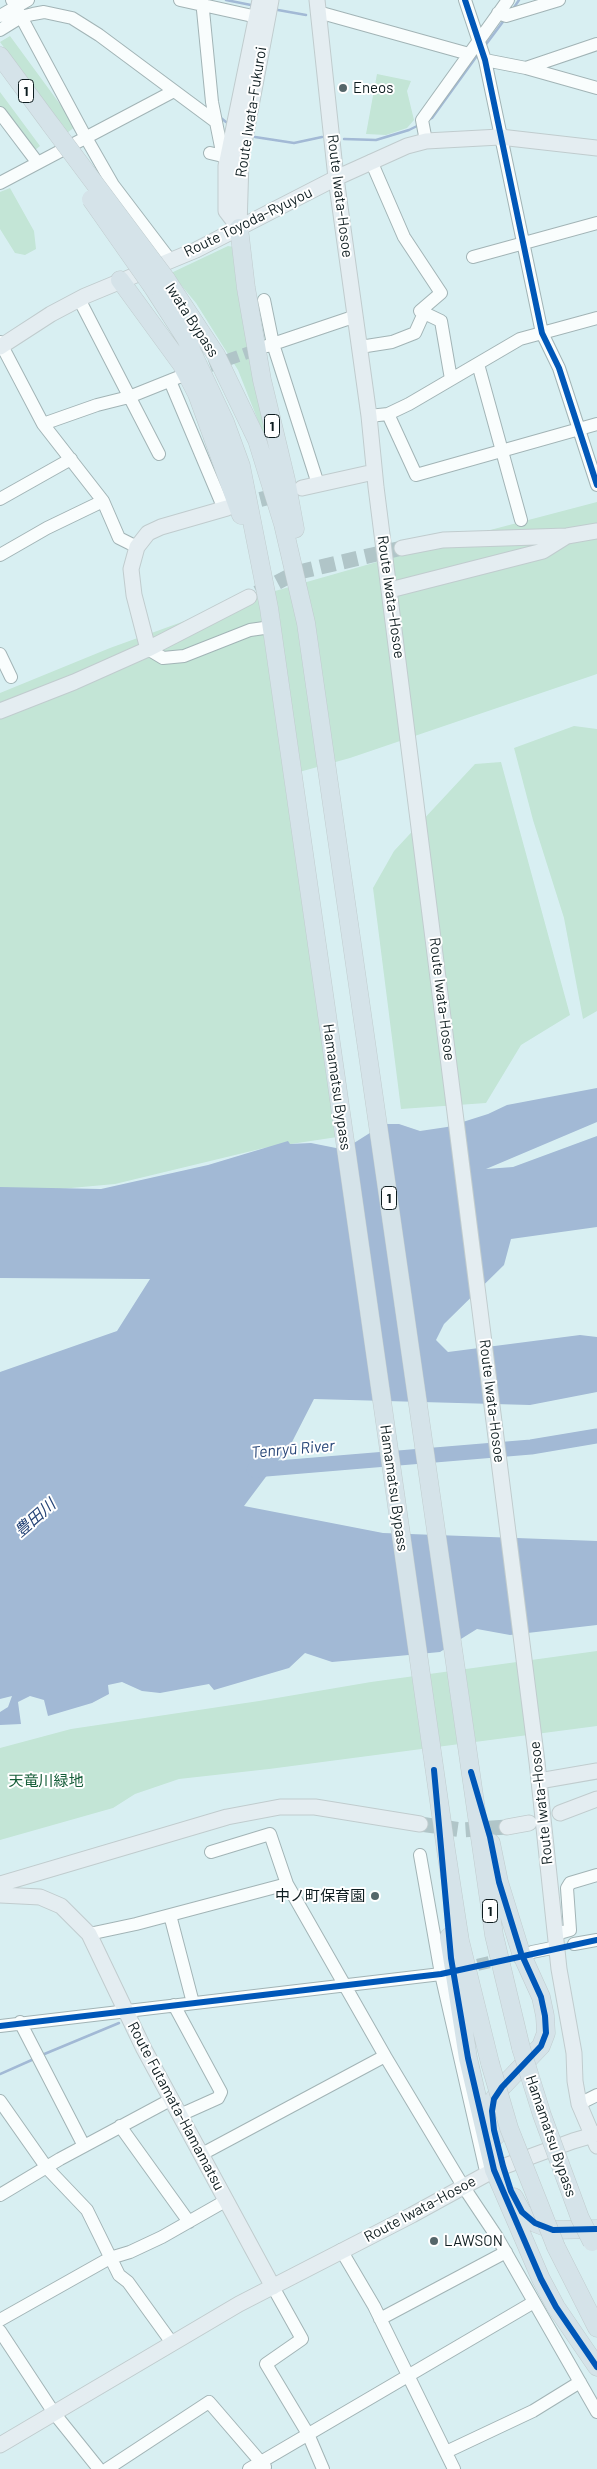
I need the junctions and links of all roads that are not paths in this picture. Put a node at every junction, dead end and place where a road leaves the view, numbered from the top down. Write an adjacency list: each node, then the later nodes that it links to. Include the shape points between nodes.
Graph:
1 (28, 0): 10 (street)
2 (180, 0): 8 (street)
3 (260, 0): 13 (main road, Route Iwata-Fukuroi)
4 (271, 0): 38 (main road, Route Iwata-Fukuroi, via 240,159)
5 (465, 0): 15 (street)
6 (508, 0): 11 (street)
7 (559, 0): 11 (street, via 506,16)
8 (202, 2): 13 (street); 25 (street)
9 (317, 6): 17 (street); 35 (main road, Route Iwata-Hosoe)
10 (16, 8): 12 (street); 14 (street); 23 (street, via 72,18); 27 (street)
11 (498, 13): 15 (street)
12 (0, 16)
13 (257, 18): 32 (main road, Route Iwata-Fukuroi)
14 (0, 30)
15 (478, 42): 17 (street); 19 (street)
16 (597, 44): 20 (street)
17 (469, 54): 29 (street, via 422,120)
18 (0, 56): 26 (highway, Iwata Bypass / 1)
19 (485, 60): 20 (street); 28 (street)
20 (526, 68): 22 (street)
21 (0, 75): 26 (highway, Iwata Bypass / 1)
22 (597, 88)
23 (174, 91): 25 (street); 27 (street)
24 (0, 113): 34 (street)
25 (216, 122): 32 (street)
26 (47, 130): 43 (highway, Iwata Bypass / 1, bridge)
27 (85, 136): 34 (street); 41 (street, via 113,185)
28 (500, 138): 29 (main road, Route Toyoda-Ryuyou); 30 (main road, Route Toyoda-Ryuyou); 39 (street)
29 (426, 141): 33 (main road, Route Toyoda-Ryuyou)
30 (597, 148)
31 (210, 153): 32 (street)
32 (225, 157): 38 (main road, Route Iwata-Fukuroi, via 226,211)
33 (371, 161): 35 (main road, Route Toyoda-Ryuyou); 46 (street, via 404,237 442,293 420,311)
34 (36, 162): 36 (street)
35 (336, 178): 38 (main road, Route Toyoda-Ryuyou); 47 (main road, Route Iwata-Hosoe)
36 (0, 183)
37 (597, 223): 39 (street)
38 (240, 228): 41 (main road, Route Toyoda-Ryuyou); 79 (highway, 1, via 246,288 262,380 305,580)
39 (523, 244): 40 (street); 49 (street)
40 (473, 257)
41 (170, 260): 42 (main road, Route Toyoda-Ryuyou)
42 (120, 280): 44 (main road, Route Toyoda-Ryuyou); 80 (highway, 1, via 182,365 198,394 235,497)
43 (159, 283): 79 (highway, Iwata Bypass / 1, via 216,355 257,440 283,524); 80 (highway, Iwata Bypass / 1, via 206,378 241,466)
44 (78, 299): 50 (main road, Route Toyoda-Ryuyou); 55 (street)
45 (264, 300): 51 (street)
46 (424, 313): 52 (street, via 415,333 392,342); 54 (street, via 441,321)
47 (356, 316): 51 (street); 52 (main road, Route Iwata-Hosoe)
48 (597, 318): 49 (street)
49 (542, 333): 53 (street, via 520,339); 60 (street, via 559,368)
50 (1, 345): 58 (street)
51 (270, 345): 65 (street)
52 (360, 347): 57 (main road, Route Iwata-Hosoe)
53 (478, 364): 54 (street); 61 (street)
54 (451, 380): 56 (street)
55 (129, 397): 58 (street, via 97,404); 62 (street); 70 (street, via 174,379)
56 (388, 414): 57 (street); 61 (street, via 416,475)
57 (369, 416): 64 (main road, Route Iwata-Hosoe)
58 (43, 424): 63 (street)
59 (597, 424): 60 (street)
60 (578, 431): 61 (street); 66 (street)
61 (502, 451): 71 (street)
62 (159, 454)
63 (71, 459): 68 (street); 69 (street)
64 (374, 472): 65 (main road); 77 (main road, Route Iwata-Hosoe)
65 (318, 484): 67 (main road)
66 (597, 485)
67 (302, 488)
68 (0, 499)
69 (102, 501): 74 (street, via 119,538); 76 (street)
70 (225, 509): 74 (main road, via 161,527 148,533)
71 (521, 520)
72 (597, 531): 73 (main road)
73 (567, 536): 75 (main road, via 443,540); 77 (main road, via 543,551)
74 (137, 547): 81 (main road, via 131,569)
75 (402, 548)
76 (0, 555)
77 (391, 596): 88 (main road, Route Iwata-Hosoe)
78 (249, 597): 81 (main road)
79 (306, 623): 87 (highway, Hamamatsu Bypass / 1)
80 (271, 626): 81 (street, via 250,630 184,656 163,658); 85 (highway, Hamamatsu Bypass / 1)
81 (148, 649): 84 (main road)
82 (0, 654): 83 (street)
83 (11, 677)
84 (0, 711)
85 (434, 1770): 124 (highway, 1, via 452,1966); 137 (highway, Hamamatsu Bypass / 1, bridge, via 460,1941 490,2063 509,2128 556,2247)
86 (597, 1771): 88 (main road)
87 (471, 1772): 124 (highway, 1, via 521,1953 541,1997 546,2033 541,2046 494,2099); 129 (highway, Hamamatsu Bypass / 1, bridge, via 494,1935 521,2048 580,2218)
88 (539, 1781): 103 (main road, Route Iwata-Hosoe)
89 (597, 1799): 90 (main road)
90 (560, 1812)
91 (529, 1823): 93 (main road)
92 (420, 1824): 97 (main road, via 315,1807 280,1807 227,1816)
93 (506, 1827)
94 (211, 1852): 98 (street, via 270,1834)
95 (420, 1854): 106 (street)
96 (597, 1875): 103 (street, via 570,1883 567,1888 570,1930)
97 (0, 1884)
98 (287, 1884): 100 (street); 107 (street)
99 (0, 1895): 101 (main road, Route Futamata-Hamamatsu, via 40,1897 61,1906)
100 (170, 1915): 101 (street); 108 (street)
101 (90, 1934): 110 (main road, Route Futamata-Hamamatsu)
102 (597, 1940): 104 (street)
103 (554, 1941): 105 (street); 117 (main road, Route Iwata-Hosoe)
104 (574, 1944)
105 (532, 1952)
106 (441, 1974): 107 (street); 124 (street)
107 (346, 1985): 108 (street); 113 (street)
108 (193, 2002): 109 (street)
109 (174, 2005): 110 (street); 118 (street, via 221,2092 218,2098)
110 (125, 2011): 111 (street); 115 (main road, Route Futamata-Hamamatsu)
111 (20, 2022): 112 (street); 121 (street)
112 (0, 2026)
113 (385, 2056): 122 (street); 125 (street)
114 (597, 2095): 117 (street)
115 (172, 2099): 118 (main road, Route Futamata-Hamamatsu); 119 (street)
116 (0, 2101): 123 (street)
117 (579, 2104): 120 (main road, Route Iwata-Hosoe)
118 (180, 2115): 122 (main road, Route Futamata-Hamamatsu)
119 (120, 2126): 121 (street); 128 (street)
120 (595, 2139): 124 (main road, Route Iwata-Hosoe)
121 (84, 2146): 123 (street)
122 (202, 2154): 127 (main road, Route Futamata-Hamamatsu)
123 (47, 2168): 126 (street); 132 (street, via 87,2210)
124 (494, 2170): 125 (main road, Route Iwata-Hosoe); 129 (highway, 1, via 522,2212 535,2224); 140 (highway, 1, via 541,2279)
125 (463, 2186): 130 (main road, Route Iwata-Hosoe); 131 (street)
126 (0, 2196)
127 (227, 2200): 128 (street); 133 (main road, Route Futamata-Hamamatsu)
128 (189, 2222): 132 (street, via 130,2252)
129 (595, 2241)
130 (341, 2250): 133 (main road, Route Iwata-Hosoe); 135 (street)
131 (506, 2252): 134 (street); 135 (street)
132 (110, 2258): 136 (street); 139 (street, via 119,2275 134,2290)
133 (273, 2287): 139 (main road, Route Iwata-Hosoe); 145 (street, via 302,2339 266,2364)
134 (534, 2302): 141 (street); 142 (street)
135 (380, 2318): 141 (street)
136 (0, 2320)
137 (597, 2328)
138 (0, 2331): 144 (street)
139 (172, 2343): 144 (main road, Route Iwata-Hosoe)
140 (597, 2367)
141 (408, 2376): 145 (street); 147 (street)
142 (580, 2382): 143 (street); 147 (street, via 532,2411)
143 (597, 2412)
144 (54, 2413): 146 (main road, Route Iwata-Hosoe); 149 (street)
145 (308, 2434): 148 (street); 152 (street)
146 (0, 2445)
147 (446, 2452): 153 (street)
148 (264, 2465): 150 (street, via 209,2402); 151 (street)
149 (99, 2469)
150 (107, 2469)
151 (248, 2469)
152 (323, 2469)
153 (454, 2469)

